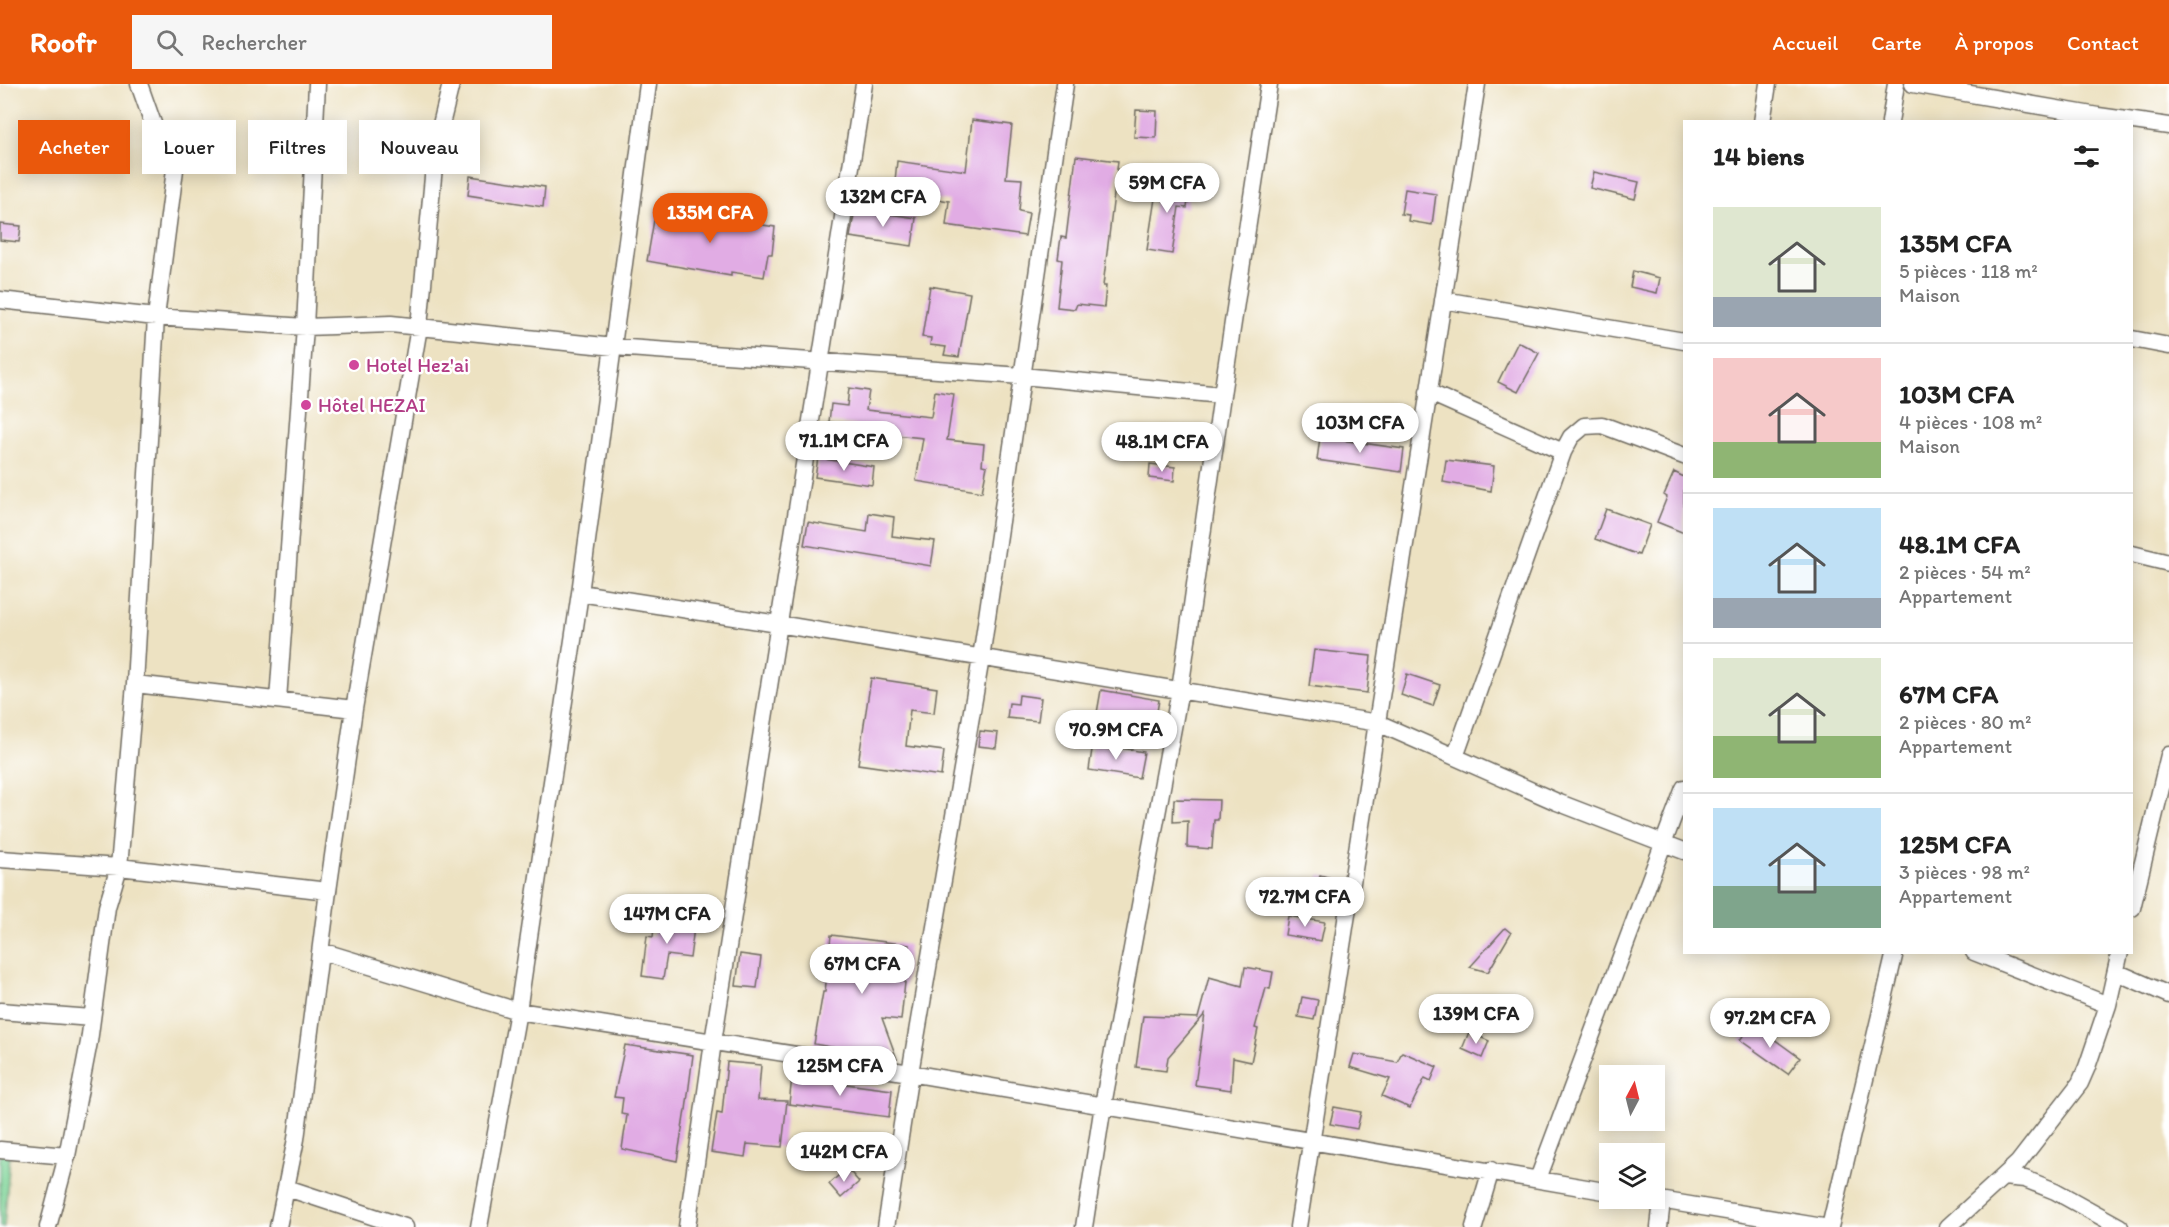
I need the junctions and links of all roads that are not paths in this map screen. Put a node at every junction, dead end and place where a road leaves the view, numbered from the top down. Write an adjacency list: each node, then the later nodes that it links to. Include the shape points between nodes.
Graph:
1 (139, 84): 19 (street, via 156,132 177,154)
2 (317, 84): 20 (street)
3 (451, 84): 21 (street, via 436,145)
4 (648, 84): 25 (street)
5 (864, 84): 26 (street)
6 (1065, 84): 27 (street)
7 (1269, 84): 29 (street)
8 (1476, 84): 18 (street)
9 (1768, 84): 13 (street)
10 (1896, 84): 14 (street)
11 (1913, 84): 12 (street)
12 (2097, 119)
13 (1762, 120)
14 (1890, 120)
15 (2133, 122): 16 (street)
16 (2169, 126)
17 (0, 300): 19 (street)
18 (1443, 300): 23 (street); 28 (street)
19 (156, 317): 20 (street); 37 (street)
20 (305, 327): 21 (street); 39 (street)
21 (419, 327): 25 (street); 40 (street)
22 (2133, 339): 24 (street)
23 (1683, 341)
24 (2169, 346)
25 (614, 347): 26 (street); 34 (street)
26 (821, 361): 27 (street); 35 (street)
27 (1022, 376): 29 (street); 36 (street)
28 (1428, 392): 30 (street); 41 (street)
29 (1222, 395): 38 (street)
30 (1563, 452): 31 (street, via 1571,437 1584,426 1602,425); 43 (street)
31 (1683, 456)
32 (2133, 554): 33 (street)
33 (2169, 563)
34 (580, 593): 35 (street); 59 (street)
35 (778, 624): 36 (street); 61 (street)
36 (981, 658): 38 (street); 62 (street)
37 (135, 684): 39 (street); 48 (street)
38 (1180, 690): 41 (street); 63 (street)
39 (278, 700): 40 (street)
40 (354, 709): 49 (street)
41 (1378, 723): 43 (street); 64 (street)
42 (2169, 755): 50 (street)
43 (1455, 757): 45 (street)
44 (1683, 792): 45 (street)
45 (1664, 843): 46 (street); 69 (street)
46 (1683, 851)
47 (0, 859): 48 (street)
48 (119, 867): 49 (street); 60 (street, via 107,907)
49 (328, 891): 51 (street)
50 (2133, 904)
51 (321, 951): 59 (street); 70 (street)
52 (1895, 954): 86 (street)
53 (1979, 954): 57 (street)
54 (2120, 954): 55 (street)
55 (2116, 972): 56 (street); 57 (street)
56 (2169, 995)
57 (2108, 1005): 68 (street, via 2080,1083)
58 (0, 1011): 60 (street)
59 (518, 1011): 61 (street); 78 (street)
60 (92, 1018): 66 (street)
61 (712, 1042): 62 (street); 79 (street)
62 (910, 1073): 63 (street); 80 (street)
63 (1103, 1105): 64 (street); 81 (street)
64 (1311, 1141): 67 (street); 82 (street)
65 (0, 1150): 66 (street)
66 (67, 1156): 75 (street)
67 (1491, 1170): 69 (street); 83 (street)
68 (2003, 1177): 87 (street); 88 (street, via 2025,1179 2055,1191)
69 (1538, 1179): 71 (street)
70 (287, 1188): 76 (street); 77 (street)
71 (1599, 1190)
72 (1665, 1202): 74 (street)
73 (1656, 1209): 84 (street)
74 (1794, 1225): 85 (street)
75 (48, 1227)
76 (278, 1227)
77 (405, 1227)
78 (479, 1227)
79 (687, 1227)
80 (886, 1227)
81 (1084, 1227)
82 (1298, 1227)
83 (1474, 1227)
84 (1659, 1227)
85 (1823, 1227)
86 (1830, 1227)
87 (1948, 1227)
88 (2120, 1227)

